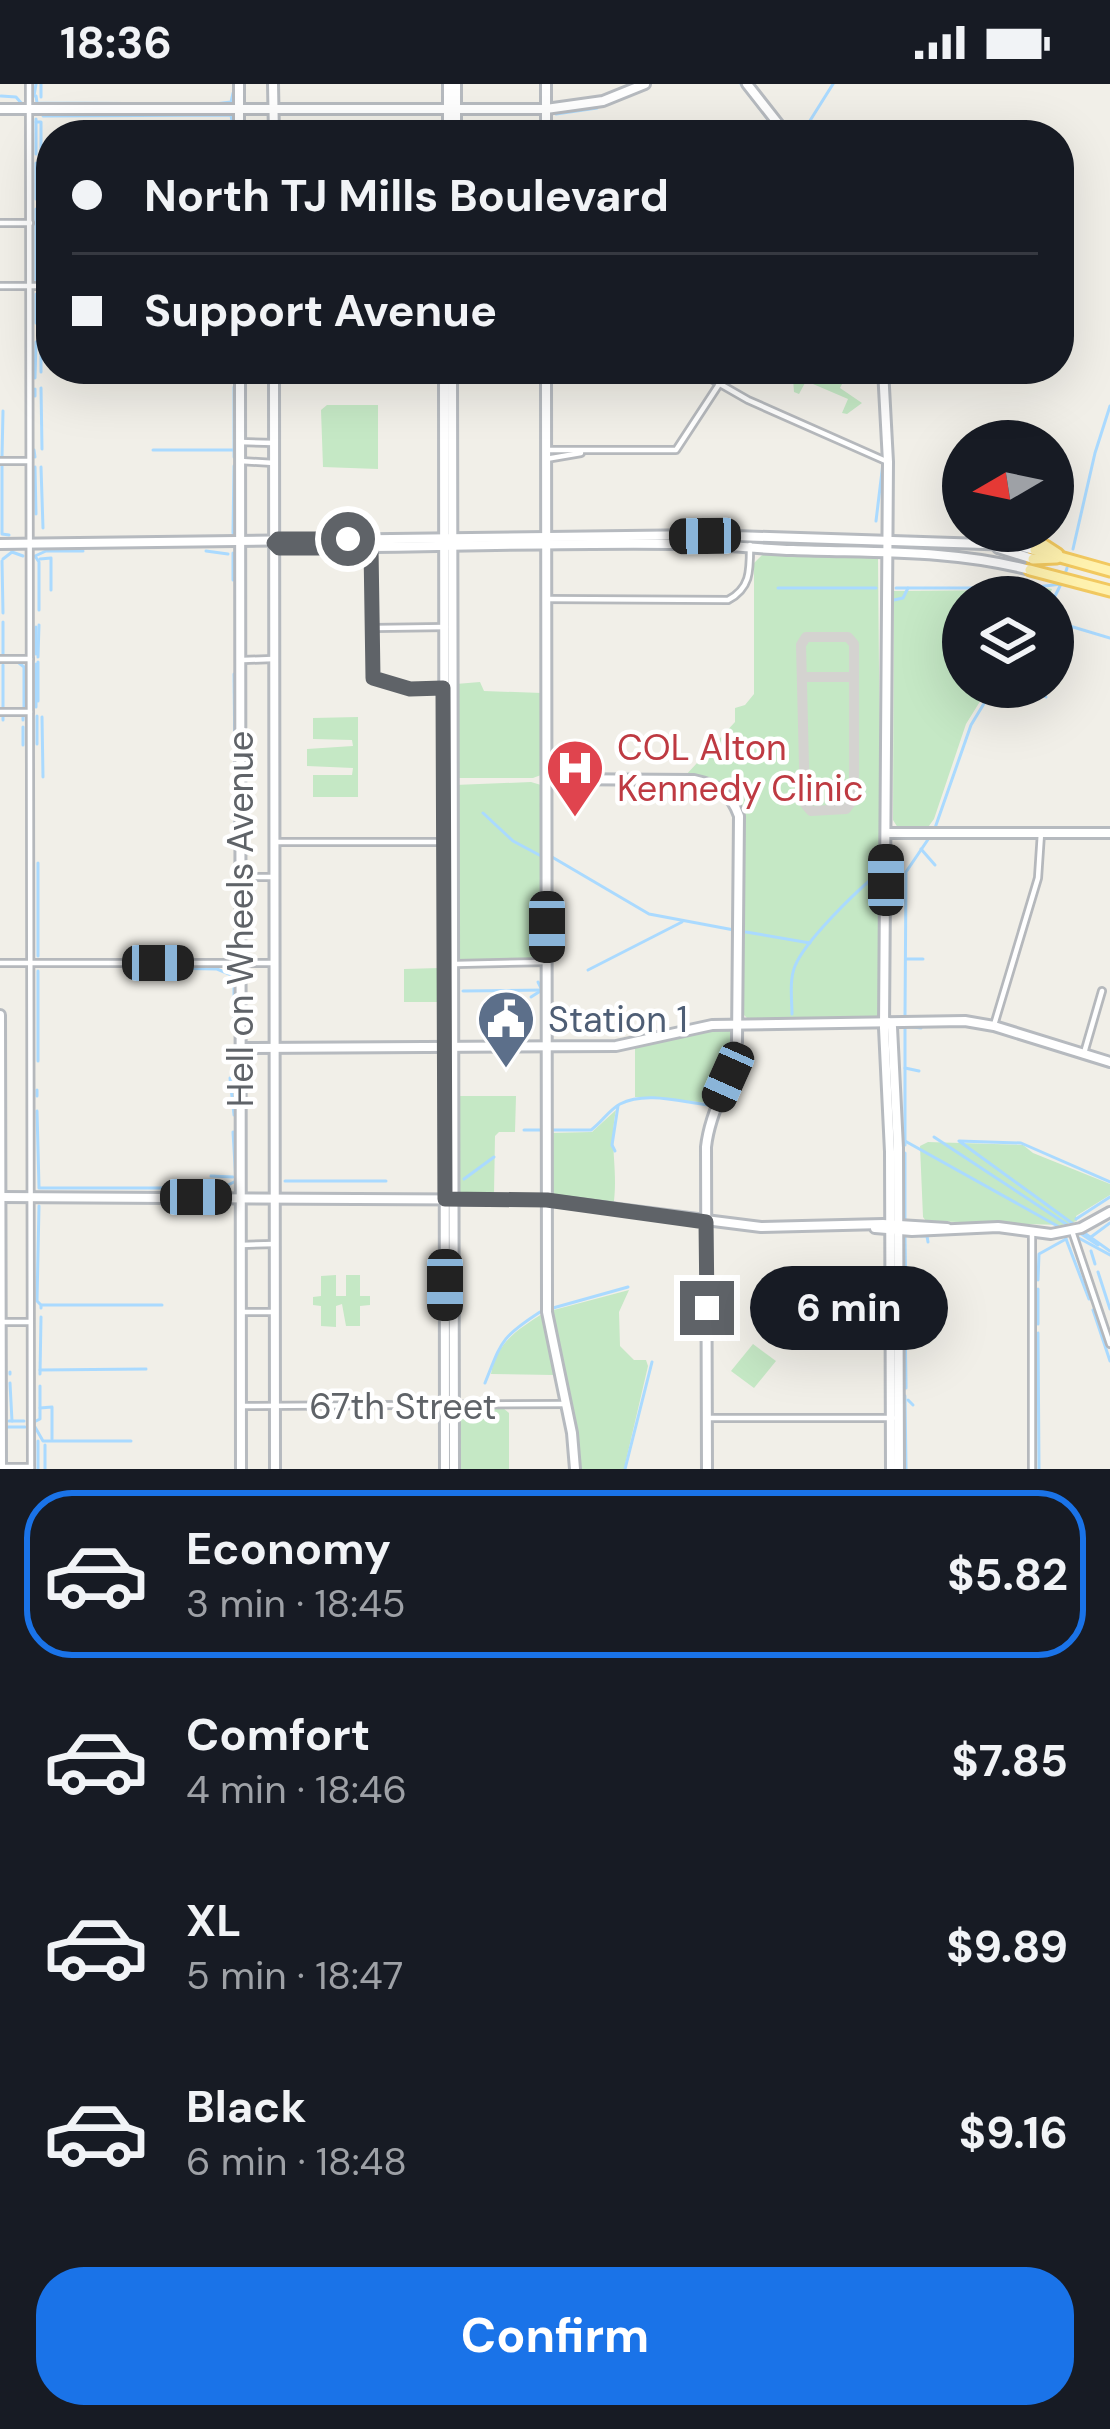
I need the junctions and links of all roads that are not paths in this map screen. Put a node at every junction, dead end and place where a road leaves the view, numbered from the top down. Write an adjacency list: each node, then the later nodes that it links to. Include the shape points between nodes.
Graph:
1 (29, 84): 11 (street)
2 (239, 84): 12 (street)
3 (274, 84): 13 (street)
4 (452, 84): 9 (street)
5 (546, 84): 10 (street)
6 (645, 84): 10 (street, via 603,101)
7 (748, 84): 18 (street)
8 (0, 109): 11 (street)
9 (452, 109): 10 (street); 13 (street); 16 (street)
10 (546, 109): 17 (street)
11 (29, 110): 12 (street); 20 (street)
12 (240, 110): 13 (street); 14 (street)
13 (274, 110): 15 (street)
14 (240, 120)
15 (274, 120)
16 (452, 120)
17 (546, 120)
18 (776, 120)
19 (0, 223): 20 (street)
20 (30, 223): 22 (street)
21 (0, 286): 22 (street)
22 (30, 287): 23 (street); 36 (street)
23 (36, 287)
24 (240, 384): 31 (street, Hell on Wheels Avenue)
25 (274, 384): 32 (street)
26 (448, 384): 43 (street)
27 (546, 384): 33 (street)
28 (716, 384): 30 (street)
29 (885, 384): 38 (street)
30 (719, 386): 34 (street, via 676,450); 38 (street)
31 (240, 442): 32 (street); 37 (street, Hell on Wheels Avenue)
32 (274, 443): 39 (street)
33 (546, 450): 34 (street); 34 (street); 44 (street)
34 (584, 452)
35 (0, 461): 36 (street)
36 (29, 461): 46 (street)
37 (240, 461): 39 (street); 40 (street, Hell on Wheels Avenue)
38 (889, 462): 49 (street)
39 (274, 463): 41 (street)
40 (239, 543): 41 (street); 46 (street); 61 (street, Hell on Wheels Avenue)
41 (274, 543): 42 (street); 60 (street)
42 (371, 543): 43 (street); 57 (street)
43 (448, 543): 44 (street); 56 (street)
44 (546, 543): 47 (street); 55 (street)
45 (0, 544): 46 (street)
46 (29, 544): 59 (street)
47 (750, 544): 49 (street); 55 (street, via 748,579 733,598)
48 (942, 545): 49 (street)
49 (886, 546): 50 (street); 53 (street)
50 (907, 552): 51 (street); 53 (street)
51 (1035, 552): 52 (main road); 54 (main road)
52 (1110, 571)
53 (886, 576): 66 (street)
54 (1110, 595)
55 (546, 599): 65 (street)
56 (448, 627): 57 (street); 62 (street)
57 (372, 628): 62 (street, via 373,678 410,689)
58 (0, 659): 59 (street)
59 (30, 659): 64 (street)
60 (274, 659): 61 (street); 69 (street)
61 (240, 660): 71 (street, Hell on Wheels Avenue)
62 (448, 688): 70 (street)
63 (0, 712): 64 (street)
64 (30, 712): 75 (street)
65 (547, 779): 73 (street); 82 (street, via 694,780 733,802 740,827)
66 (886, 833): 67 (street); 81 (street)
67 (1041, 833): 68 (street); 83 (street, via 1038,878)
68 (1110, 833)
69 (274, 842): 70 (street); 72 (street)
70 (448, 842): 78 (street)
71 (240, 877): 72 (street); 76 (street, Hell on Wheels Avenue)
72 (274, 877): 77 (street)
73 (547, 962): 78 (street); 85 (street)
74 (0, 963): 75 (street)
75 (31, 963): 76 (street); 90 (street)
76 (241, 963): 77 (street); 86 (street, Hell on Wheels Avenue)
77 (274, 963): 87 (street)
78 (449, 964): 84 (street)
79 (1102, 991): 88 (street)
80 (0, 1016): 92 (street)
81 (887, 1021): 82 (street); 83 (street); 98 (street)
82 (738, 1024): 85 (street, via 616,1046); 97 (street, via 733,1066 709,1120)
83 (994, 1026): 88 (street)
84 (449, 1047): 85 (street); 87 (street); 94 (street)
85 (547, 1047): 95 (street)
86 (240, 1048): 87 (street); 93 (street, Hell on Wheels Avenue)
87 (275, 1048): 91 (street)
88 (1084, 1053): 89 (street)
89 (1110, 1062)
90 (31, 1197): 92 (street); 93 (street); 106 (street)
91 (275, 1197): 93 (street); 94 (street); 101 (street)
92 (1, 1198): 105 (street)
93 (241, 1198): 102 (street, Hell on Wheels Avenue)
94 (449, 1199): 95 (street); 111 (street)
95 (547, 1200): 97 (street); 108 (street, via 547,1312)
96 (1110, 1212): 99 (street)
97 (706, 1222): 98 (street); 112 (street)
98 (895, 1227): 100 (street); 113 (street)
99 (1072, 1231): 100 (street); 107 (street)
100 (1032, 1233): 122 (street)
101 (274, 1244): 102 (street); 104 (street)
102 (241, 1245): 103 (street, Hell on Wheels Avenue)
103 (241, 1312): 104 (street); 109 (street, Hell on Wheels Avenue)
104 (275, 1312): 110 (street)
105 (1, 1322): 106 (street); 114 (street)
106 (30, 1322): 115 (street)
107 (1109, 1341)
108 (566, 1404): 111 (street, 67th Street); 119 (street)
109 (241, 1406): 110 (street, 67th Street); 116 (street, Hell on Wheels Avenue)
110 (275, 1406): 111 (street, 67th Street); 117 (street)
111 (449, 1406): 118 (street)
112 (707, 1418): 113 (street); 120 (street)
113 (895, 1418): 121 (street)
114 (1, 1468): 115 (street)
115 (31, 1468)
116 (241, 1469)
117 (275, 1469)
118 (449, 1469)
119 (575, 1469)
120 (707, 1469)
121 (895, 1469)
122 (1032, 1469)

